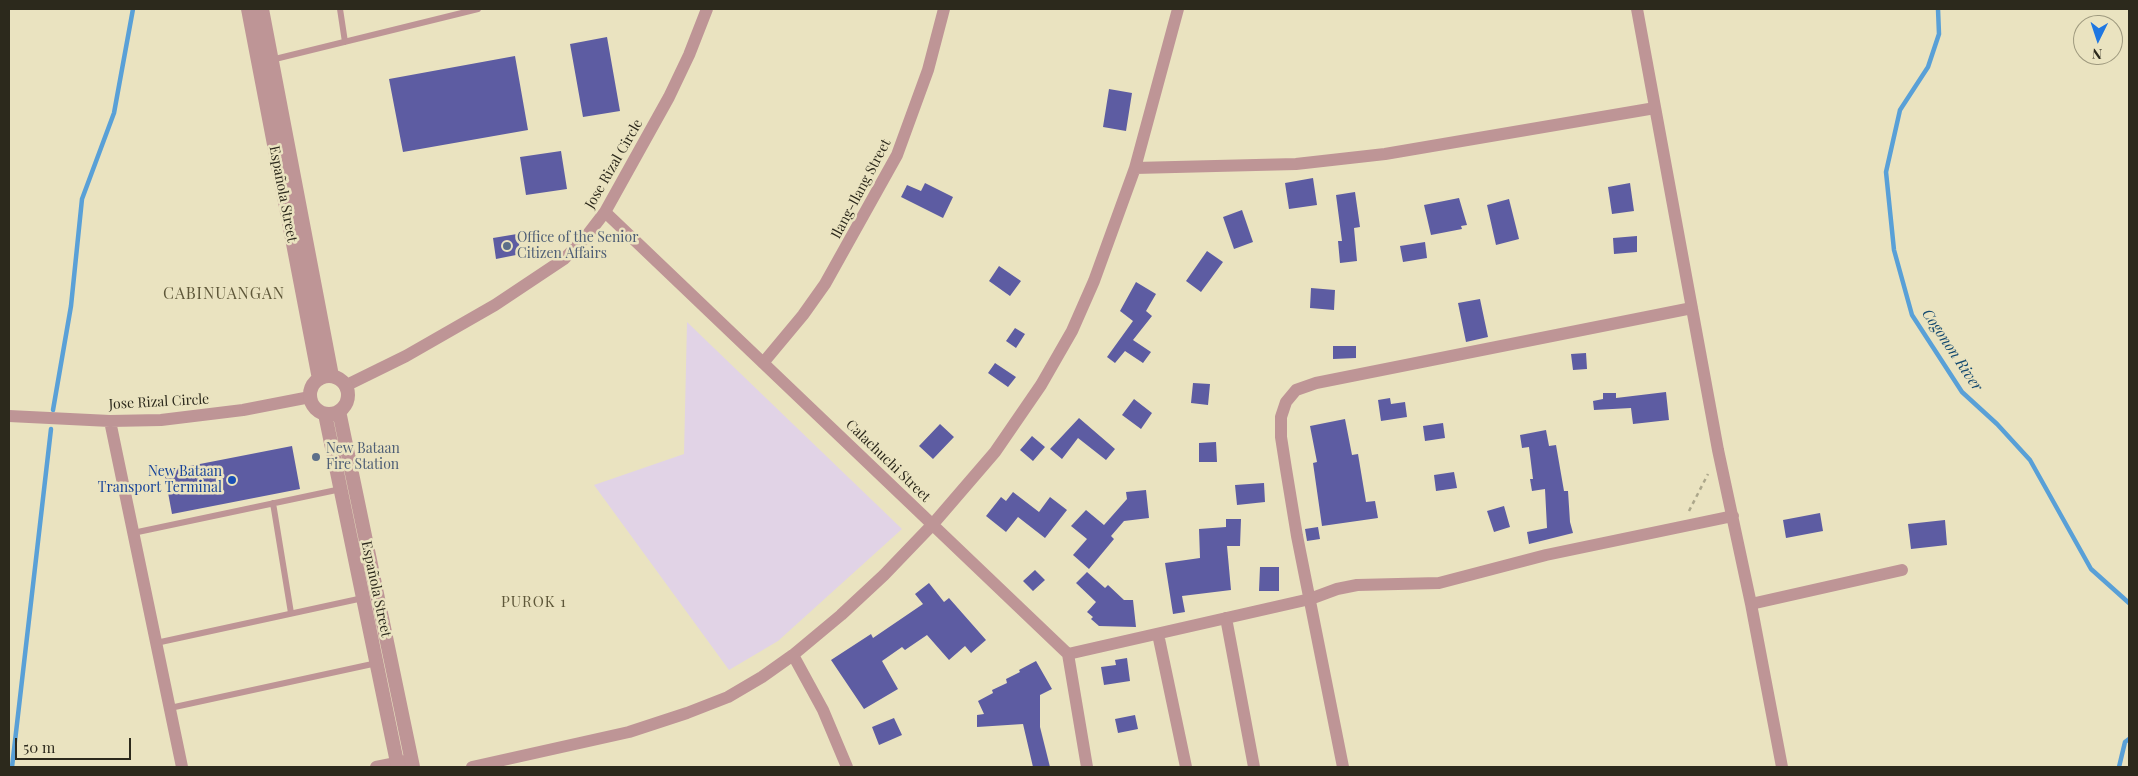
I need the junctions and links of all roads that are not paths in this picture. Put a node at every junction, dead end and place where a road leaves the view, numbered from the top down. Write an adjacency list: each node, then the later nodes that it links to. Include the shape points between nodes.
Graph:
1 (248, 9): 10 (street, Española Street)
2 (262, 9): 10 (street, Española Street)
3 (340, 9): 9 (lane)
4 (478, 9): 9 (lane)
5 (707, 9): 13 (street, Jose Rizal Circle, via 690,55 669,97)
6 (944, 9): 15 (street, Ilang-Ilang Street, via 928,70 897,155 825,284 804,315)
7 (1178, 9): 12 (street)
8 (1637, 9): 11 (street)
9 (345, 42): 10 (lane)
10 (265, 61): 16 (street, Española Street)
11 (1655, 108): 12 (street, via 1385,154 1296,164); 14 (street)
12 (1135, 168): 25 (street, via 1094,281 1072,331 1042,385 995,452)
13 (604, 212): 15 (street, Calachuchi Street); 17 (street, Jose Rizal Circle, via 564,259 536,279 446,334)
14 (1692, 308): 24 (street); 29 (street, via 1316,383 1296,390 1286,402 1281,417 1282,438)
15 (763, 363): 25 (street, Calachuchi Street)
16 (326, 378): 17 (street); 18 (street, via 312,386)
17 (345, 386): 19 (street, via 348,397 343,407)
18 (310, 396): 19 (street, via 314,408); 21 (street, Jose Rizal Circle, via 211,415)
19 (332, 412): 22 (street, Española Street); 37 (street, Española Street)
20 (9, 416): 21 (street, Jose Rizal Circle)
21 (110, 421): 26 (street)
22 (341, 489): 23 (lane); 28 (street, Española Street)
23 (273, 503): 26 (lane); 31 (lane)
24 (1732, 516): 29 (street, via 1546,555 1439,582 1357,585); 30 (street)
25 (933, 524): 35 (street, Calachuchi Street); 36 (street, via 884,575)
26 (134, 533): 34 (street)
27 (1902, 570): 30 (street)
28 (363, 598): 31 (lane); 37 (street, Española Street)
29 (1310, 599): 32 (street); 47 (street)
30 (1751, 604): 48 (street)
31 (291, 613): 34 (lane)
32 (1226, 618): 33 (street); 46 (street)
33 (1158, 634): 35 (street); 45 (street)
34 (156, 643): 38 (street)
35 (1068, 654): 44 (street)
36 (792, 655): 42 (street, via 728,697 687,713 588,742); 43 (street, via 823,710)
37 (384, 662): 38 (lane); 39 (street, Española Street)
38 (170, 708): 40 (street)
39 (405, 764): 41 (street)
40 (182, 767)
41 (376, 767)
42 (472, 767)
43 (847, 767)
44 (1088, 767)
45 (1186, 767)
46 (1254, 767)
47 (1343, 767)
48 (1782, 767)

